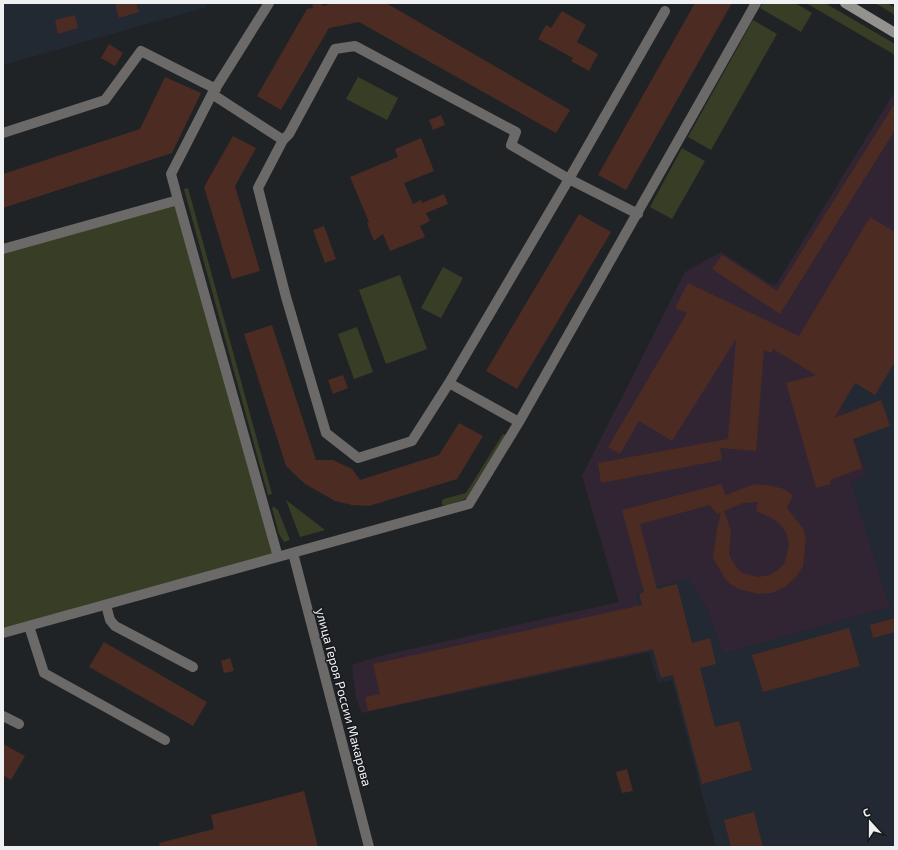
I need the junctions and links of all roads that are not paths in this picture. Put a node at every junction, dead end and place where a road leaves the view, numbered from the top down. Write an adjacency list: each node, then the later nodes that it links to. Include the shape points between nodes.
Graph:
1 (268, 3): 6 (street)
2 (756, 3): 11 (street)
3 (845, 3): 5 (main road)
4 (665, 11): 9 (street)
5 (895, 33)
6 (214, 91): 7 (street, via 141,51 105,100); 8 (street); 10 (street, via 171,174)
7 (3, 133)
8 (283, 140): 9 (street, via 289,134 335,49 355,46 516,132 511,145); 13 (street, via 258,188 286,297 326,433 358,458 412,441)
9 (569, 179): 11 (street); 13 (street)
10 (178, 200): 12 (street); 16 (street)
11 (638, 214): 14 (street)
12 (3, 249)
13 (450, 383): 14 (street)
14 (519, 422): 15 (street, via 469,504)
15 (293, 553): 16 (street); 24 (street, улица Героя России Макарова)
16 (278, 557): 17 (street)
17 (106, 605): 18 (street); 20 (street, via 110,620 115,626)
18 (29, 626): 19 (street); 23 (street, via 44,673)
19 (3, 633)
20 (192, 667)
21 (3, 716): 22 (street)
22 (19, 724)
23 (165, 740)
24 (369, 847)

